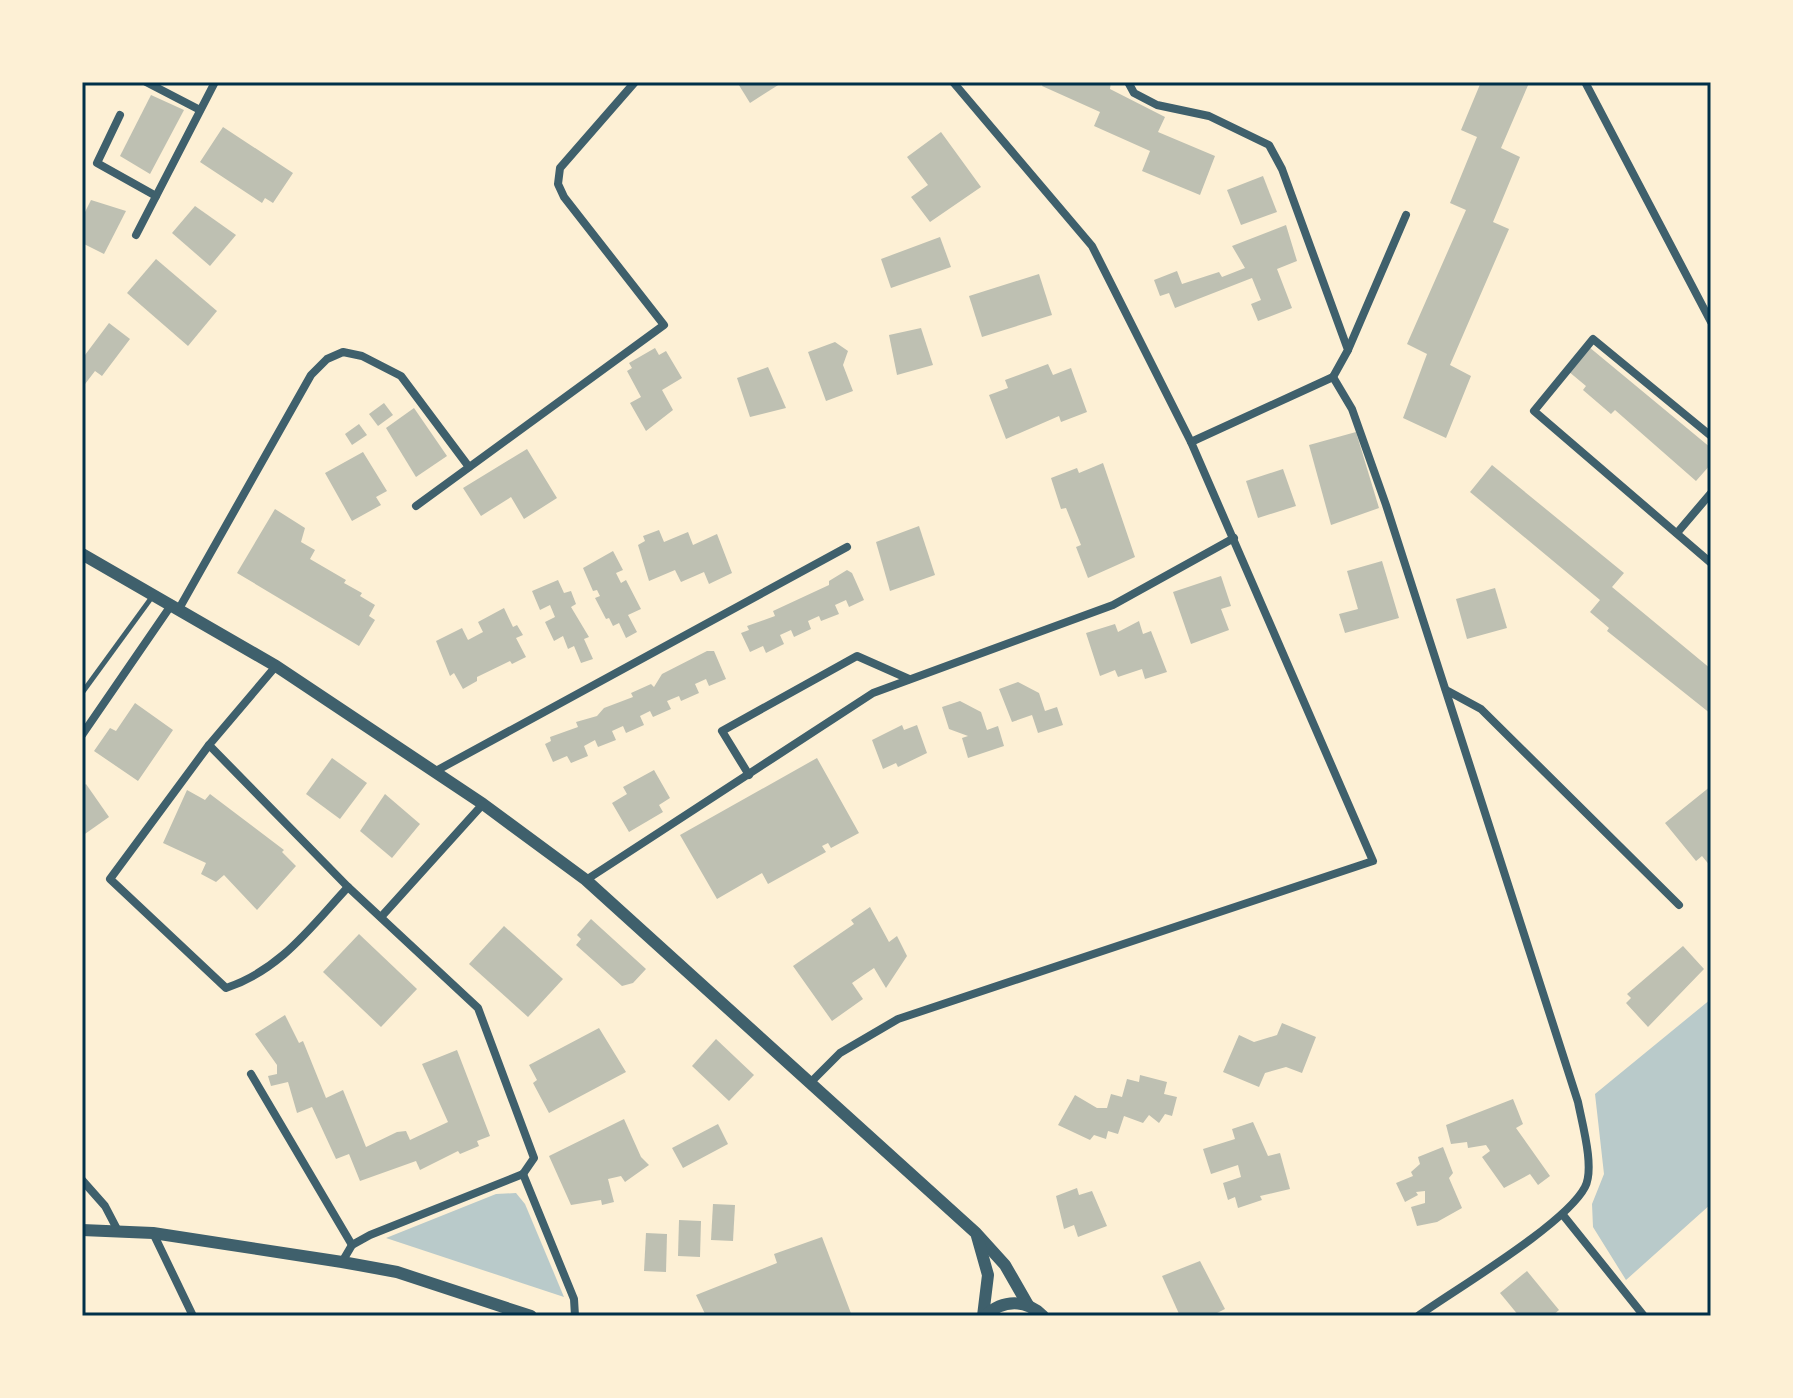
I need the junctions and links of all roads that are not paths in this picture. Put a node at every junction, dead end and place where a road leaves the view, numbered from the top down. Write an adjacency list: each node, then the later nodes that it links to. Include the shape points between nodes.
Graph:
1 (146, 82): 7 (street)
2 (215, 82): 7 (street)
3 (635, 82): 17 (street, via 560,168 558,184 664,325)
4 (953, 82): 16 (street, via 1092,246)
5 (1128, 82): 13 (street, via 1134,93 1157,105 1209,116 1269,145)
6 (1585, 82): 12 (street)
7 (200, 110): 9 (street)
8 (120, 115): 9 (street, via 97,163)
9 (156, 196): 11 (street)
10 (1406, 215): 13 (street)
11 (136, 235)
12 (1711, 322)
13 (1348, 350): 14 (street)
14 (1333, 377): 16 (street); 29 (street, via 1352,409 1377,477)
15 (1711, 436): 20 (street, via 1593,339 1534,411)
16 (1191, 442): 21 (street)
17 (469, 467): 19 (street); 26 (street, via 401,376 362,356 343,352 327,359 311,375)
18 (1711, 493): 20 (street)
19 (416, 506)
20 (1677, 533): 24 (street)
21 (1234, 538): 28 (street, via 1113,605); 41 (street, via 1373,861 898,1019 840,1053)
22 (847, 547): 33 (street)
23 (82, 554): 25 (street)
24 (1711, 563)
25 (155, 593): 26 (street); 30 (lane)
26 (176, 605): 27 (street); 31 (street)
27 (276, 666): 32 (street); 33 (street)
28 (909, 679): 34 (street, via 873,693); 34 (street, via 857,656 722,731)
29 (1446, 690): 38 (street, via 1481,709); 44 (street, via 1578,1102 1587,1147 1586,1185)
30 (82, 693)
31 (82, 735)
32 (209, 745): 37 (street); 37 (street, via 110,879 226,988 255,978 285,955)
33 (434, 772): 35 (street)
34 (749, 775): 36 (street)
35 (483, 804): 36 (street); 39 (street)
36 (586, 880): 41 (street)
37 (348, 887): 39 (street)
38 (1679, 905)
39 (381, 917): 42 (street, via 478,1008 534,1158)
40 (251, 1074): 49 (street)
41 (811, 1082): 48 (street)
42 (523, 1174): 49 (street); 54 (street, via 574,1299)
43 (82, 1180): 45 (street)
44 (1563, 1215): 57 (street); 58 (street)
45 (117, 1229): 46 (street); 47 (street)
46 (82, 1230)
47 (153, 1233): 50 (street); 52 (street)
48 (976, 1233): 51 (street, via 1005,1265); 55 (street, via 988,1275)
49 (352, 1245): 50 (street)
50 (342, 1262): 53 (street, via 397,1272)
51 (1028, 1305): 55 (street, via 1003,1304); 56 (street)
52 (193, 1316)
53 (531, 1316)
54 (575, 1316)
55 (984, 1316)
56 (1043, 1316)
57 (1418, 1316)
58 (1644, 1316)

